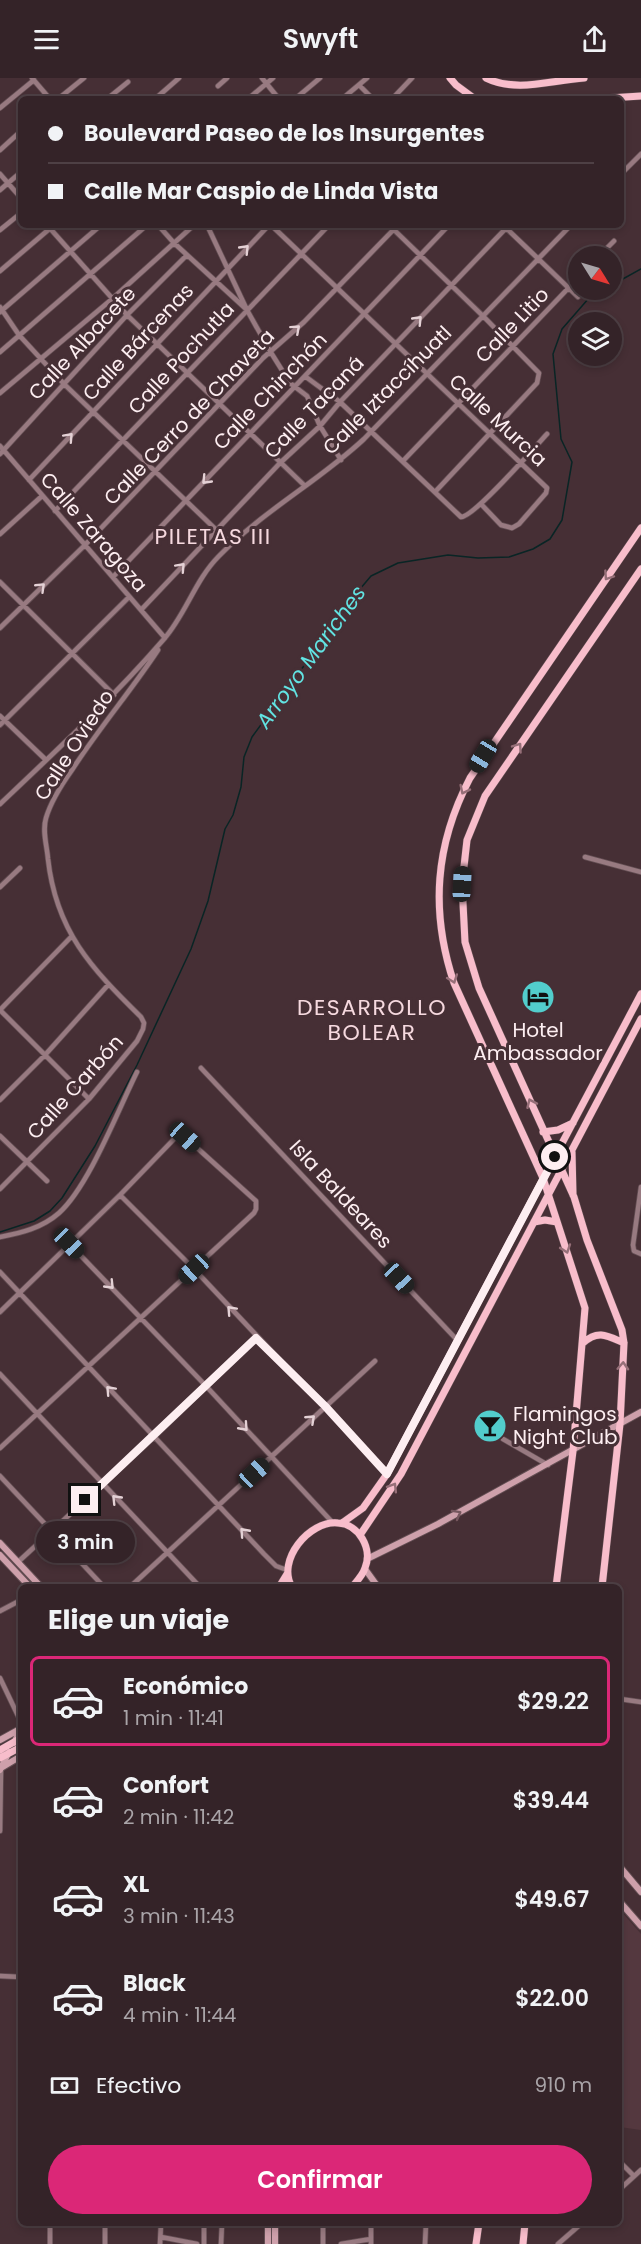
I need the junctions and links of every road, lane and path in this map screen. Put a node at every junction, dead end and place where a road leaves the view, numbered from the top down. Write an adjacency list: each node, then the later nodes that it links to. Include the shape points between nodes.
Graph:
1 (84, 78): 18 (street)
2 (179, 78): 20 (street)
3 (228, 78): 16 (street)
4 (262, 78): 14 (street)
5 (273, 78): 14 (street)
6 (320, 78): 23 (street)
7 (367, 78): 15 (street)
8 (412, 78): 26 (street)
9 (450, 78): 27 (main road)
10 (486, 78): 11 (main road, via 521,86)
11 (585, 78)
12 (33, 79): 17 (street); 30 (street)
13 (128, 82): 19 (street)
14 (266, 83): 21 (street); 22 (street)
15 (359, 85): 24 (street); 25 (street)
16 (218, 86)
17 (47, 96)
18 (62, 96)
19 (111, 96)
20 (158, 96)
21 (251, 96)
22 (277, 96)
23 (299, 96)
24 (346, 96)
25 (370, 96)
26 (395, 96)
27 (471, 96)
28 (641, 96): 29 (main road)
29 (624, 97)
30 (0, 108)
31 (18, 134): 32 (street)
32 (0, 150)
33 (641, 154): 34 (street)
34 (624, 171)
35 (0, 174): 37 (street)
36 (18, 175): 37 (street)
37 (8, 183): 38 (street); 39 (street)
38 (0, 190)
39 (18, 195)
40 (18, 215): 57 (street)
41 (49, 228): 67 (street)
42 (53, 228): 61 (street)
43 (98, 228): 61 (street)
44 (144, 228): 68 (street)
45 (161, 228): 59 (street)
46 (191, 228): 59 (street)
47 (208, 228): 66 (street)
48 (267, 228): 66 (street, Calle Bárcenas, one-way to 48)
49 (273, 228): 62 (street, Calle Murcia)
50 (326, 228): 62 (street, Calle Pochutla)
51 (392, 228): 71 (street, Calle Cerro de Chaveta)
52 (396, 228): 64 (street)
53 (446, 228): 64 (street, Calle Chinchón)
54 (504, 228): 70 (street, Calle Tacaná)
55 (508, 228): 65 (street)
56 (568, 228): 65 (street, Calle Iztaccíhuatl)
57 (0, 230)
58 (614, 241): 60 (street)
59 (174, 243): 63 (street); 73 (street)
60 (609, 246)
61 (71, 251): 68 (street); 74 (street)
62 (301, 254): 71 (street, Calle Murcia); 75 (street, Calle Pochutla)
63 (187, 255): 69 (street); 77 (street, Calle Albacete)
64 (420, 255): 70 (street); 76 (street, Calle Chinchón)
65 (538, 258): 72 (street); 78 (street, Calle Iztaccíhuatl)
66 (227, 267): 69 (street, Calle Bárcenas); 75 (street)
67 (0, 271)
68 (90, 275): 73 (street); 79 (street)
69 (215, 281): 75 (street); 81 (street, Calle Bárcenas)
70 (451, 285): 78 (street); 80 (street, Calle Tacaná, one-way to 70)
71 (337, 288): 76 (street, Calle Murcia); 83 (street, Calle Cerro de Chaveta, one-way to 71)
72 (568, 288): 82 (street, Calle Litio)
73 (112, 299): 77 (street); 85 (street)
74 (0, 310): 79 (street)
75 (247, 310): 83 (street); 86 (street, Calle Pochutla)
76 (364, 314): 80 (street, Calle Murcia); 88 (street, Calle Chinchón)
77 (127, 315): 81 (street); 89 (street, Calle Albacete)
78 (483, 316): 82 (street); 87 (street, Calle Iztaccíhuatl)
79 (20, 335): 84 (street); 85 (street)
80 (396, 343): 87 (street, Calle Murcia); 92 (street, Calle Tacaná)
81 (156, 344): 86 (street); 95 (street, Calle Bárcenas)
82 (513, 346): 94 (street, Calle Litio); 98 (street, via 539,373 537,383)
83 (270, 351): 90 (street); 93 (street, Calle Cerro de Chaveta)
84 (0, 352)
85 (40, 358): 89 (street); 91 (street)
86 (188, 373): 93 (street); 101 (street, Calle Pochutla)
87 (427, 373): 94 (street, Calle Murcia); 97 (street, Calle Iztaccíhuatl)
88 (306, 377): 90 (street, Calle Chinchón); 92 (street)
89 (64, 384): 95 (street); 102 (street, Calle Albacete)
90 (295, 387): 96 (street, via 307,396); 99 (street, Calle Chinchón)
91 (0, 393)
92 (340, 402): 96 (street, Calle Tacaná); 97 (street)
93 (220, 403): 99 (street); 107 (street, Calle Cerro de Chaveta)
94 (459, 403): 98 (street, Calle Murcia); 104 (street, Calle Litio)
95 (92, 412): 101 (street); 108 (street, Calle Bárcenas, one-way to 95)
96 (320, 426): 103 (street); 106 (street, Calle Tacaná)
97 (372, 431): 103 (street, Calle Iztaccíhuatl); 104 (street)
98 (490, 433): 105 (street, Calle Murcia); 110 (street)
99 (250, 434): 106 (street); 112 (street, Calle Chinchón, one-way to 112)
100 (547, 434): 105 (street)
101 (122, 442): 107 (street); 114 (street, Calle Pochutla)
102 (1, 450): 108 (street, Calle Zaragoza)
103 (341, 460): 109 (street, Calle Iztaccíhuatl)
104 (403, 461): 110 (street)
105 (521, 462): 113 (street); 113 (street, Calle Murcia, via 547,488 516,526 501,525)
106 (280, 463): 109 (street); 116 (street, Calle Tacaná)
107 (154, 472): 112 (street); 119 (street, Calle Cerro de Chaveta)
108 (29, 480): 111 (street, Calle Zaragoza)
109 (304, 485): 118 (street, Calle Iztaccíhuatl)
110 (435, 492): 113 (street, via 461,517)
111 (42, 496): 114 (street, Calle Zaragoza); 117 (street)
112 (185, 501): 116 (street); 121 (street, Calle Chinchón)
113 (481, 504)
114 (55, 511): 119 (street, Calle Zaragoza)
115 (641, 528): 159 (main road, one-way to 159, via 470,778 452,818 440,872 439,920 446,960)
116 (216, 529): 118 (street); 125 (street, Calle Tacaná, one-way to 116)
117 (0, 534)
118 (231, 544): 127 (street, Calle Iztaccíhuatl, via 210,565)
119 (85, 545): 121 (street, Calle Zaragoza); 124 (street, Calle Cerro de Chaveta, one-way to 119)
120 (641, 569): 153 (main road, one-way to 120, via 469,958 463,924 463,862 472,824 490,788)
121 (113, 578): 123 (street, Calle Zaragoza)
122 (0, 582): 124 (street)
123 (129, 597): 125 (street, Calle Zaragoza); 128 (street)
124 (22, 605): 126 (street, Calle Cerro de Chaveta); 128 (street)
125 (141, 609): 127 (street, Calle Zaragoza)
126 (0, 628)
127 (165, 638): 129 (street, Calle Iztaccíhuatl); 140 (street, Calle Oviedo, via 87,746 45,821 50,882)
128 (71, 653): 129 (street); 131 (street)
129 (114, 695): 133 (street, Calle Iztaccíhuatl)
130 (0, 716): 131 (street)
131 (5, 720): 132 (street); 133 (street)
132 (0, 725)
133 (46, 760): 134 (street, Calle Iztaccíhuatl)
134 (0, 804)
135 (585, 857): 137 (street)
136 (20, 868): 139 (street)
137 (641, 872)
138 (0, 877): 139 (street)
139 (2, 884)
140 (71, 938): 141 (street, Calle Oviedo); 143 (street)
141 (108, 985): 146 (street, Calle Oviedo, via 141,1017); 147 (street)
142 (641, 994): 144 (main road)
143 (0, 1010): 147 (street)
144 (630, 1015): 145 (street); 152 (main road)
145 (641, 1020): 155 (main road)
146 (143, 1029): 150 (street, Calle Carbón)
147 (45, 1055): 150 (street); 151 (street)
148 (201, 1068): 178 (street, Isla Baldeares)
149 (137, 1072): 169 (street, via 94,1161 67,1205 35,1228)
150 (89, 1099): 157 (street, Calle Carbón)
151 (0, 1100)
152 (573, 1123): 153 (main road, via 558,1131); 156 (main road)
153 (543, 1132): 156 (main road)
154 (0, 1136): 157 (street)
155 (572, 1151): 158 (main road); 165 (main road)
156 (555, 1157): 158 (main road); 159 (main road)
157 (27, 1161): 160 (street); 162 (street, Calle Carbón)
158 (561, 1170): 163 (main road); 165 (main road)
159 (543, 1178): 163 (main road); 178 (main road)
160 (47, 1181)
161 (641, 1187): 171 (street, via 633,1245 634,1251)
162 (0, 1189)
163 (549, 1193): 166 (main road); 167 (main road)
164 (120, 1195): 170 (street); 172 (street); 172 (street, via 180,1135 256,1201 254,1213)
165 (574, 1197): 179 (main road)
166 (534, 1222): 167 (main road); 202 (main road, one-way to 166, via 401,1474)
167 (557, 1222): 180 (main road, one-way to 180, via 583,1298)
168 (60, 1234): 170 (street)
169 (0, 1237)
170 (69, 1243): 174 (street); 176 (street, one-way to 176)
171 (641, 1254)
172 (194, 1269): 176 (street); 177 (street, one-way to 172)
173 (0, 1272): 174 (street)
174 (20, 1292): 175 (street); 182 (street)
175 (0, 1312)
176 (141, 1317): 182 (street); 184 (street)
177 (256, 1338): 184 (street); 185 (street)
178 (458, 1341): 195 (main road)
179 (624, 1343): 180 (main road, via 603,1334); 188 (main road, one-way to 179)
180 (583, 1344): 192 (main road)
181 (375, 1361): 185 (street)
182 (88, 1366): 187 (street); 189 (street, one-way to 182)
183 (0, 1374): 187 (street)
184 (206, 1386): 189 (street); 193 (street, one-way to 193)
185 (325, 1406): 193 (street, one-way to 185); 195 (street)
186 (641, 1412): 188 (street)
187 (37, 1413): 191 (street); 197 (street)
188 (620, 1424): 192 (street); 221 (main road)
189 (154, 1437): 197 (street); 198 (street)
190 (503, 1439): 194 (street)
191 (0, 1448)
192 (573, 1451): 194 (street); 220 (main road)
193 (270, 1457): 198 (street); 199 (street)
194 (548, 1465): 207 (street, one-way to 194)
195 (387, 1474): 200 (main road, via 363,1508)
196 (0, 1476): 201 (street)
197 (102, 1485): 201 (street); 205 (street, one-way to 197)
198 (220, 1505): 205 (street); 210 (street, one-way to 198, via 276,1566)
199 (333, 1523): 200 (main road); 210 (main road, via 303,1540)
200 (342, 1523): 202 (main road)
201 (51, 1531): 208 (street); 213 (street)
202 (360, 1535): 207 (main road)
203 (0, 1543): 204 (street)
204 (9, 1552): 206 (street); 208 (street)
205 (168, 1553): 214 (street); 215 (street)
206 (0, 1557): 211 (street)
207 (368, 1559): 209 (main road)
208 (18, 1562): 212 (street)
209 (365, 1569): 218 (main road); 219 (street)
210 (287, 1572): 216 (main road); 217 (main road)
211 (27, 1584)
212 (38, 1584)
213 (101, 1584)
214 (133, 1584)
215 (197, 1584)
216 (281, 1584)
217 (291, 1584)
218 (354, 1584)
219 (376, 1584)
220 (556, 1584)
221 (602, 1584)
222 (18, 1602): 223 (street)
223 (0, 1611)
224 (0, 1678): 227 (street)
225 (622, 1699): 226 (street)
226 (641, 1702)
227 (18, 1716)
228 (18, 1730): 229 (street)
229 (0, 1740)
230 (18, 1742): 232 (main road)
231 (18, 1743): 233 (main road)
232 (0, 1750)
233 (8, 1754): 234 (main road); 236 (street)
234 (0, 1758)
235 (18, 1758): 236 (street)
236 (0, 1769): 237 (street)
237 (0, 1831)
238 (622, 1869): 239 (street)
239 (641, 1892)
240 (622, 1904): 241 (street)
241 (641, 1926)
242 (0, 1976): 243 (street)
243 (18, 1977)
244 (622, 2164): 246 (street)
245 (641, 2170): 246 (street)
246 (634, 2176): 247 (street)
247 (622, 2187)
248 (50, 2226): 264 (street)
249 (105, 2226): 265 (street)
250 (161, 2226): 261 (street)
251 (204, 2226): 268 (street)
252 (222, 2226): 269 (street)
253 (268, 2226): 270 (street)
254 (275, 2226): 271 (street)
255 (323, 2226): 272 (street)
256 (371, 2226): 262 (street)
257 (426, 2226): 274 (street)
258 (479, 2226): 275 (main road)
259 (525, 2226): 276 (main road)
260 (579, 2226): 263 (street)
261 (160, 2237): 266 (street); 267 (street)
262 (371, 2242): 273 (street)
263 (566, 2242): 277 (street)
264 (50, 2244)
265 (105, 2244)
266 (160, 2244)
267 (197, 2244)
268 (204, 2244)
269 (221, 2244)
270 (268, 2244)
271 (275, 2244)
272 (323, 2244)
273 (341, 2244)
274 (424, 2244)
275 (476, 2244)
276 (523, 2244)
277 (558, 2244)

